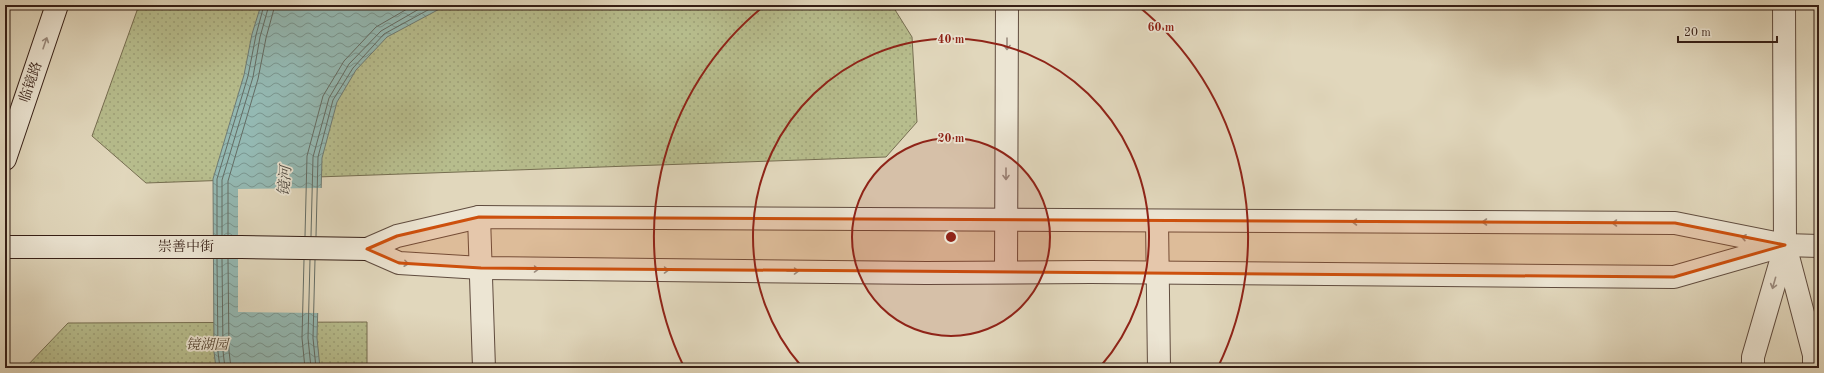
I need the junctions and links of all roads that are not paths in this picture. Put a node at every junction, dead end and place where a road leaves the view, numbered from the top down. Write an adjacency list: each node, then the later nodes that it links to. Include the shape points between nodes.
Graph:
1 (57, 5): 4 (street, 临镜路, one-way to 1)
2 (1007, 5): 6 (street, one-way to 6)
3 (1784, 5): 8 (street)
4 (5, 159)
5 (479, 218): 6 (street); 11 (street, via 397,236); 12 (street)
6 (1006, 220): 7 (street); 13 (street)
7 (1157, 221): 8 (street, one-way to 7, via 1675,223); 14 (street)
8 (1785, 246): 9 (street); 14 (street, via 1674,277); 17 (street, one-way to 17, via 1753,357); 18 (street, via 1814,355)
9 (1819, 246)
10 (5, 247): 11 (street, 崇善中街, via 241,246)
11 (366, 249): 12 (street, one-way to 12, via 399,263)
12 (481, 268): 13 (street, one-way to 13); 15 (street)
13 (1006, 272): 14 (street)
14 (1158, 272): 16 (street)
15 (484, 368)
16 (1159, 368)
17 (1753, 368)
18 (1814, 368)

